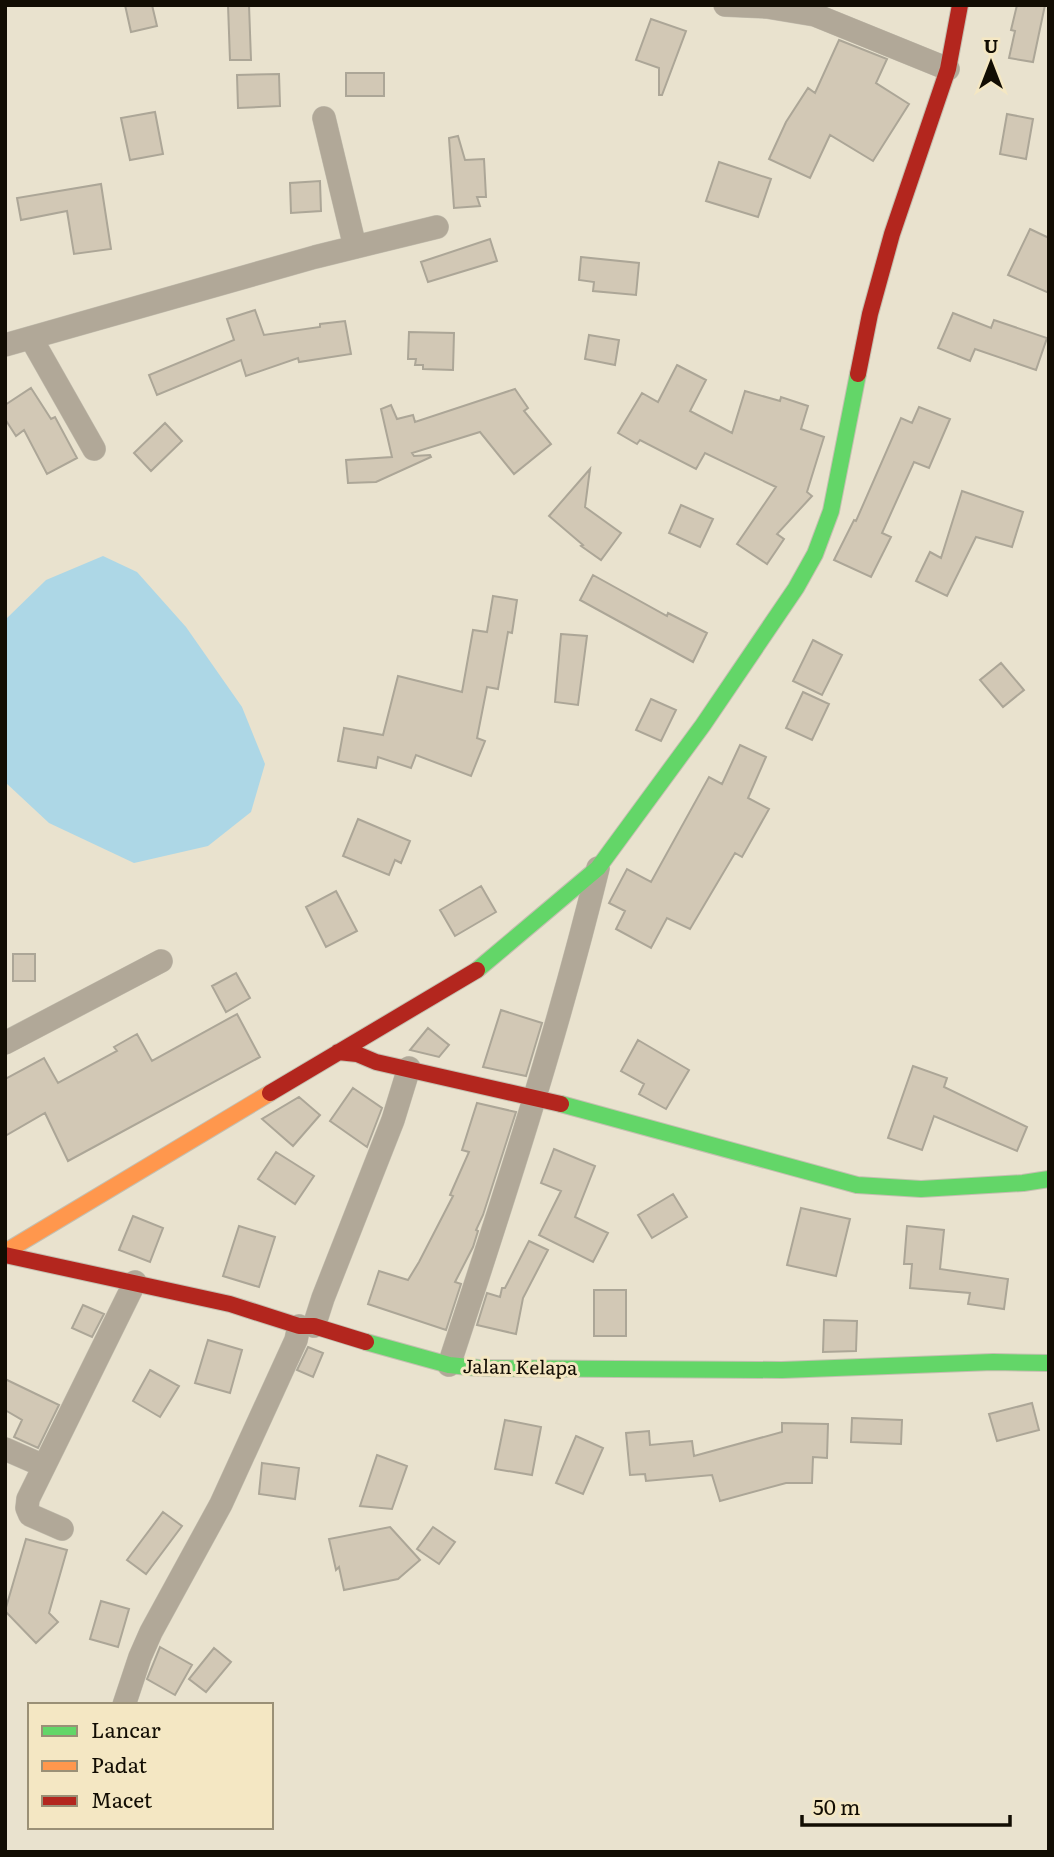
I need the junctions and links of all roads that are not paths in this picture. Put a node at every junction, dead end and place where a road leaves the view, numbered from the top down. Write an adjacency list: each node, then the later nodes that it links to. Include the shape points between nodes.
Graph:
1 (725, 5): 3 (street, via 815,15)
2 (960, 5): 3 (street)
3 (948, 69): 10 (street, via 891,234 870,314 831,511 815,554 703,725)
4 (324, 118): 6 (street)
5 (437, 227): 6 (street)
6 (355, 247): 7 (street)
7 (31, 338): 8 (street); 9 (street)
8 (5, 345)
9 (94, 449)
10 (598, 868): 13 (street, via 485,965); 15 (street)
11 (161, 961): 12 (street)
12 (5, 1043)
13 (338, 1052): 14 (street); 17 (street)
14 (409, 1068): 15 (street); 19 (street, via 393,1121 323,1298)
15 (534, 1097): 16 (street, via 857,1185 921,1189); 21 (street)
16 (1049, 1179)
17 (5, 1254): 18 (street, Jalan Kelapa)
18 (135, 1282): 19 (street, Jalan Kelapa); 23 (street)
19 (306, 1326): 21 (street, Jalan Kelapa); 25 (street, via 242,1461 147,1640)
20 (1049, 1363): 21 (street, Jalan Kelapa, via 662,1371)
21 (449, 1365)
22 (5, 1449): 23 (street)
23 (44, 1466): 24 (street, via 28,1499 28,1512)
24 (62, 1529)
25 (125, 1703)

